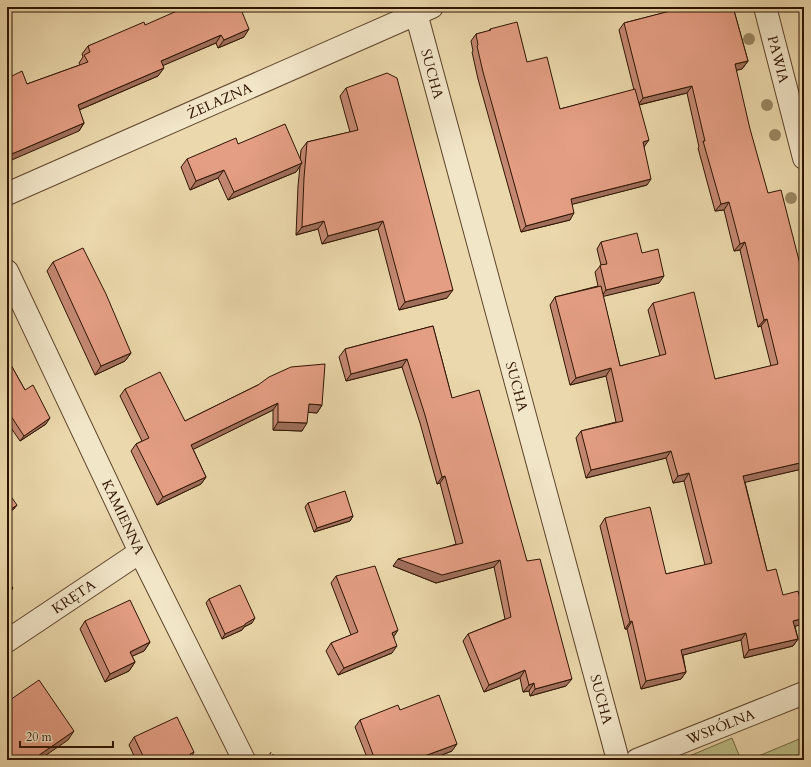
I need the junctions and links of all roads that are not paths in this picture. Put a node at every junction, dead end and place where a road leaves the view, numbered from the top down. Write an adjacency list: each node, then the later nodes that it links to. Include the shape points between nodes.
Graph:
1 (765, 7): 3 (street, PAWIA)
2 (424, 10): 4 (street, ŻELAZNA); 10 (street, SUCHA)
3 (804, 158)
4 (7, 194)
5 (7, 271): 6 (street, KAMIENNA)
6 (140, 552): 7 (street, KRĘTA); 9 (street, KAMIENNA)
7 (7, 641)
8 (804, 694): 11 (street, WSPÓLNA)
9 (244, 760)
10 (618, 760)
11 (637, 760)

